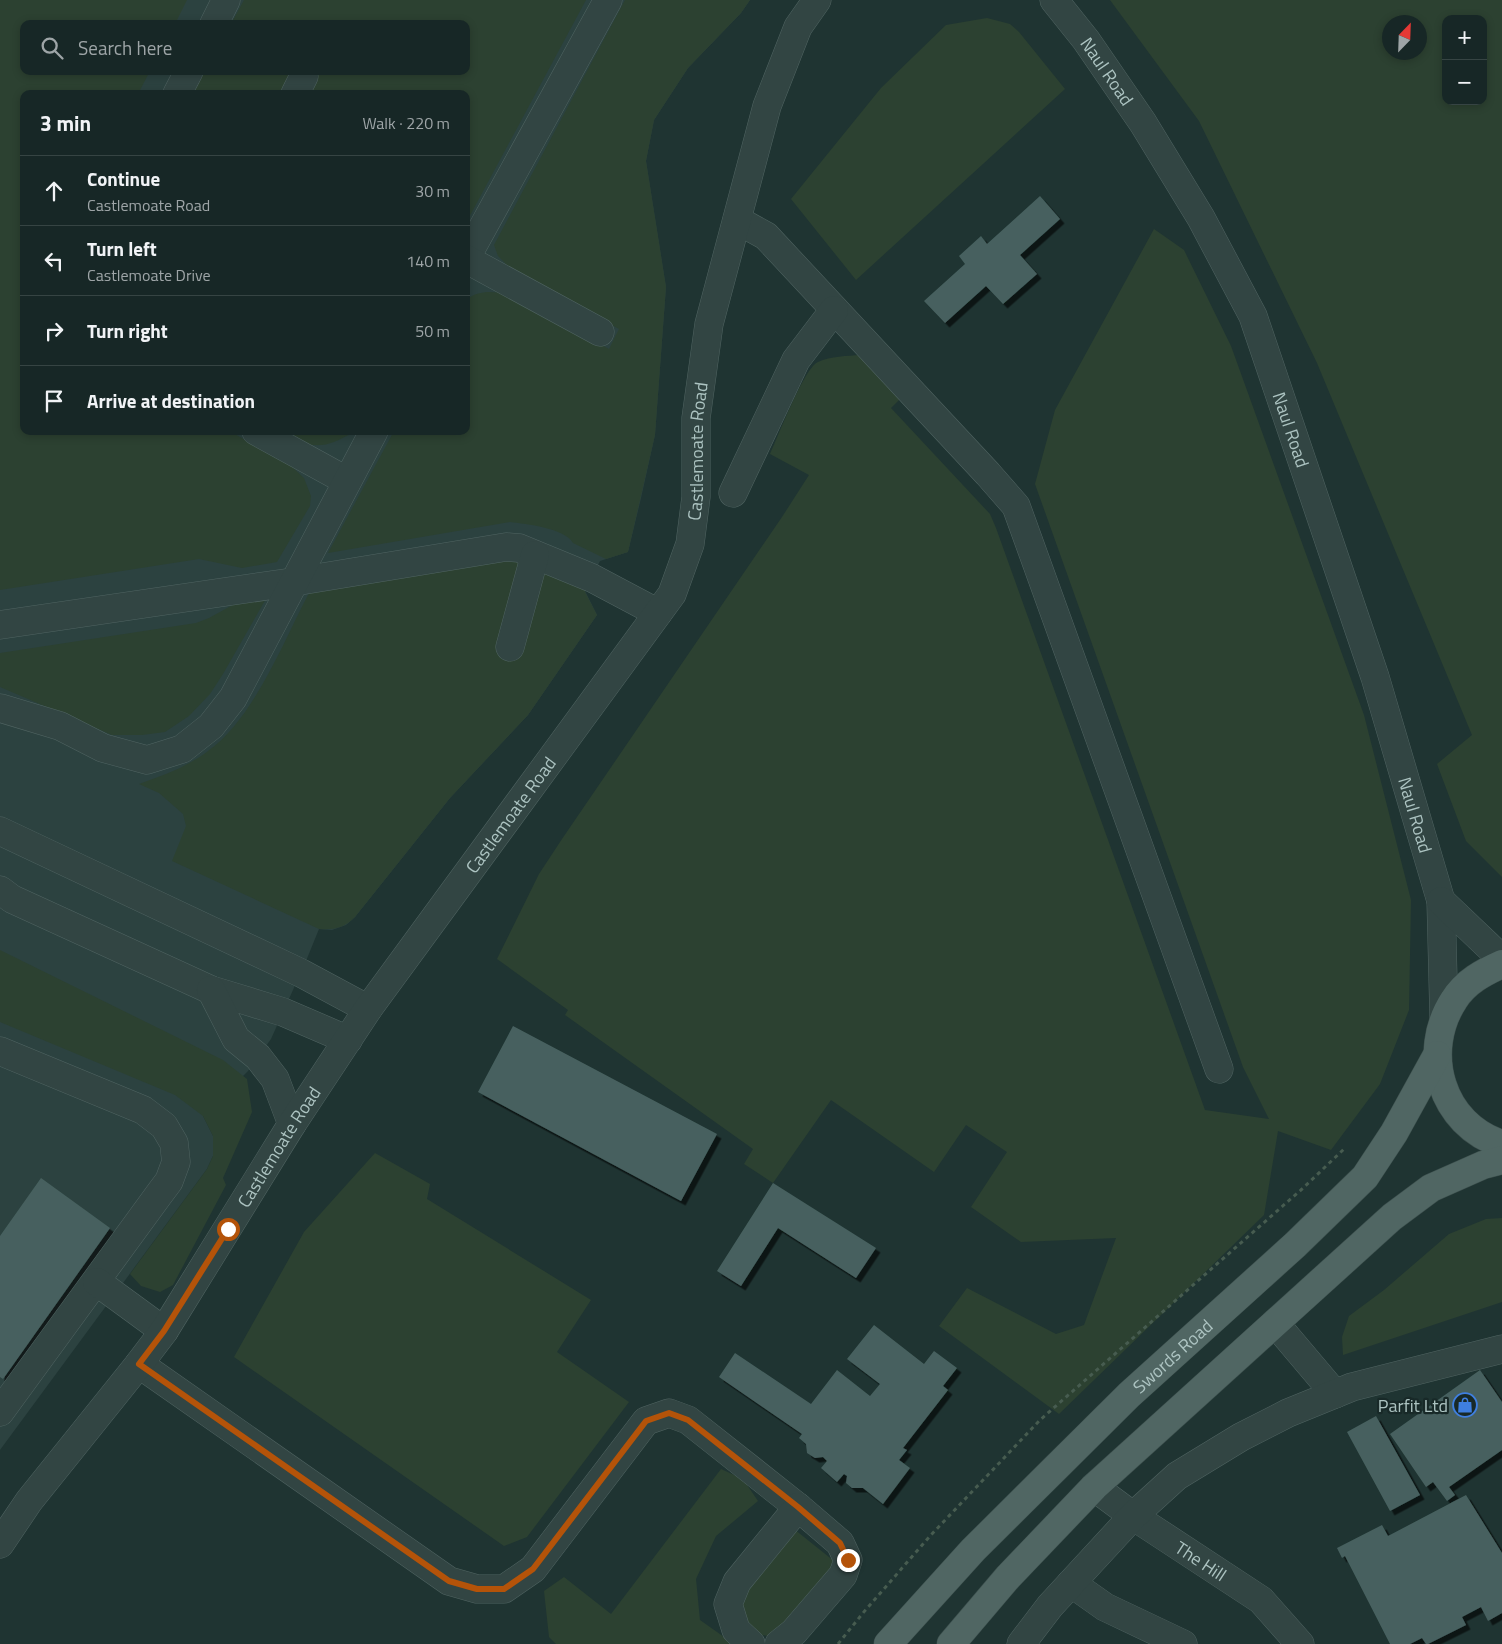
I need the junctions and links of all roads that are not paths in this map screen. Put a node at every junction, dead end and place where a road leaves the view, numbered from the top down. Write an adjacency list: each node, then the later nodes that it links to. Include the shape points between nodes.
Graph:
1 (226, 0): 5 (street)
2 (608, 0): 9 (street)
3 (817, 0): 8 (street, Castlemoate Road, via 798,27 767,106)
4 (1054, 0): 25 (street, Naul Road, via 1143,123 1201,218 1253,316 1375,677)
5 (216, 20)
6 (187, 75): 7 (street)
7 (179, 90)
8 (737, 220): 11 (street, via 766,236); 19 (street, Castlemoate Road, via 709,324 696,418 696,497 690,544 672,594)
9 (470, 251)
10 (470, 260): 12 (street)
11 (834, 310): 16 (street, via 796,360); 34 (street, via 1016,506)
12 (600, 332)
13 (263, 435): 15 (street)
14 (372, 435): 15 (street)
15 (347, 481): 18 (street)
16 (733, 493)
17 (535, 554): 18 (street, via 506,547); 19 (street, via 592,578); 21 (street)
18 (293, 582): 20 (street); 22 (street, via 233,698 211,726 182,749 147,760 103,748 60,726)
19 (658, 613): 29 (street, Castlemoate Road)
20 (0, 625)
21 (510, 647)
22 (0, 708)
23 (0, 831): 29 (street, via 301,973)
24 (4, 897): 28 (street)
25 (1441, 901): 26 (street); 30 (street, Naul Road)
26 (1502, 959)
27 (1502, 964): 30 (main road, via 1478,975 1455,998)
28 (211, 990): 31 (street, via 283,1012); 35 (street, via 236,1038 258,1057 275,1079)
29 (368, 1009): 31 (street, Castlemoate Road)
30 (1444, 1018): 33 (main road, via 1438,1036)
31 (348, 1040): 35 (street, Castlemoate Road)
32 (0, 1051): 38 (street, via 143,1110 164,1126 174,1143 176,1162 169,1181)
33 (1437, 1055): 36 (main road, via 1440,1080 1462,1119 1490,1140); 52 (main road, Swords Road, via 1394,1133 1365,1177 1129,1395 973,1550)
34 (1219, 1069)
35 (292, 1124): 40 (street, Castlemoate Road)
36 (1502, 1144)
37 (1502, 1160): 39 (main road, via 1431,1188 1392,1217)
38 (97, 1282): 40 (street); 44 (street)
39 (1275, 1323): 43 (street); 45 (main road)
40 (164, 1331): 42 (street, Castlemoate Road)
41 (1502, 1348): 43 (street)
42 (139, 1364): 46 (street, via 449,1581 477,1589 504,1589 533,1569 646,1421 669,1413 688,1420); 48 (street, Castlemoate Road, via 29,1501)
43 (1334, 1394): 47 (street, via 1288,1413 1233,1442 1177,1476)
44 (0, 1412)
45 (1094, 1487): 47 (street, The Hill); 53 (main road, via 1008,1577)
46 (798, 1507): 50 (street, via 737,1582 728,1604 736,1630); 51 (street, via 840,1543 848,1560 843,1575 794,1632)
47 (1133, 1516): 49 (street); 56 (street, The Hill, via 1261,1600)
48 (0, 1544)
49 (1071, 1583): 54 (street); 55 (street, via 1105,1607)
50 (751, 1644)
51 (778, 1644)
52 (888, 1644)
53 (951, 1644)
54 (1021, 1644)
55 (1183, 1644)
56 (1300, 1644)

